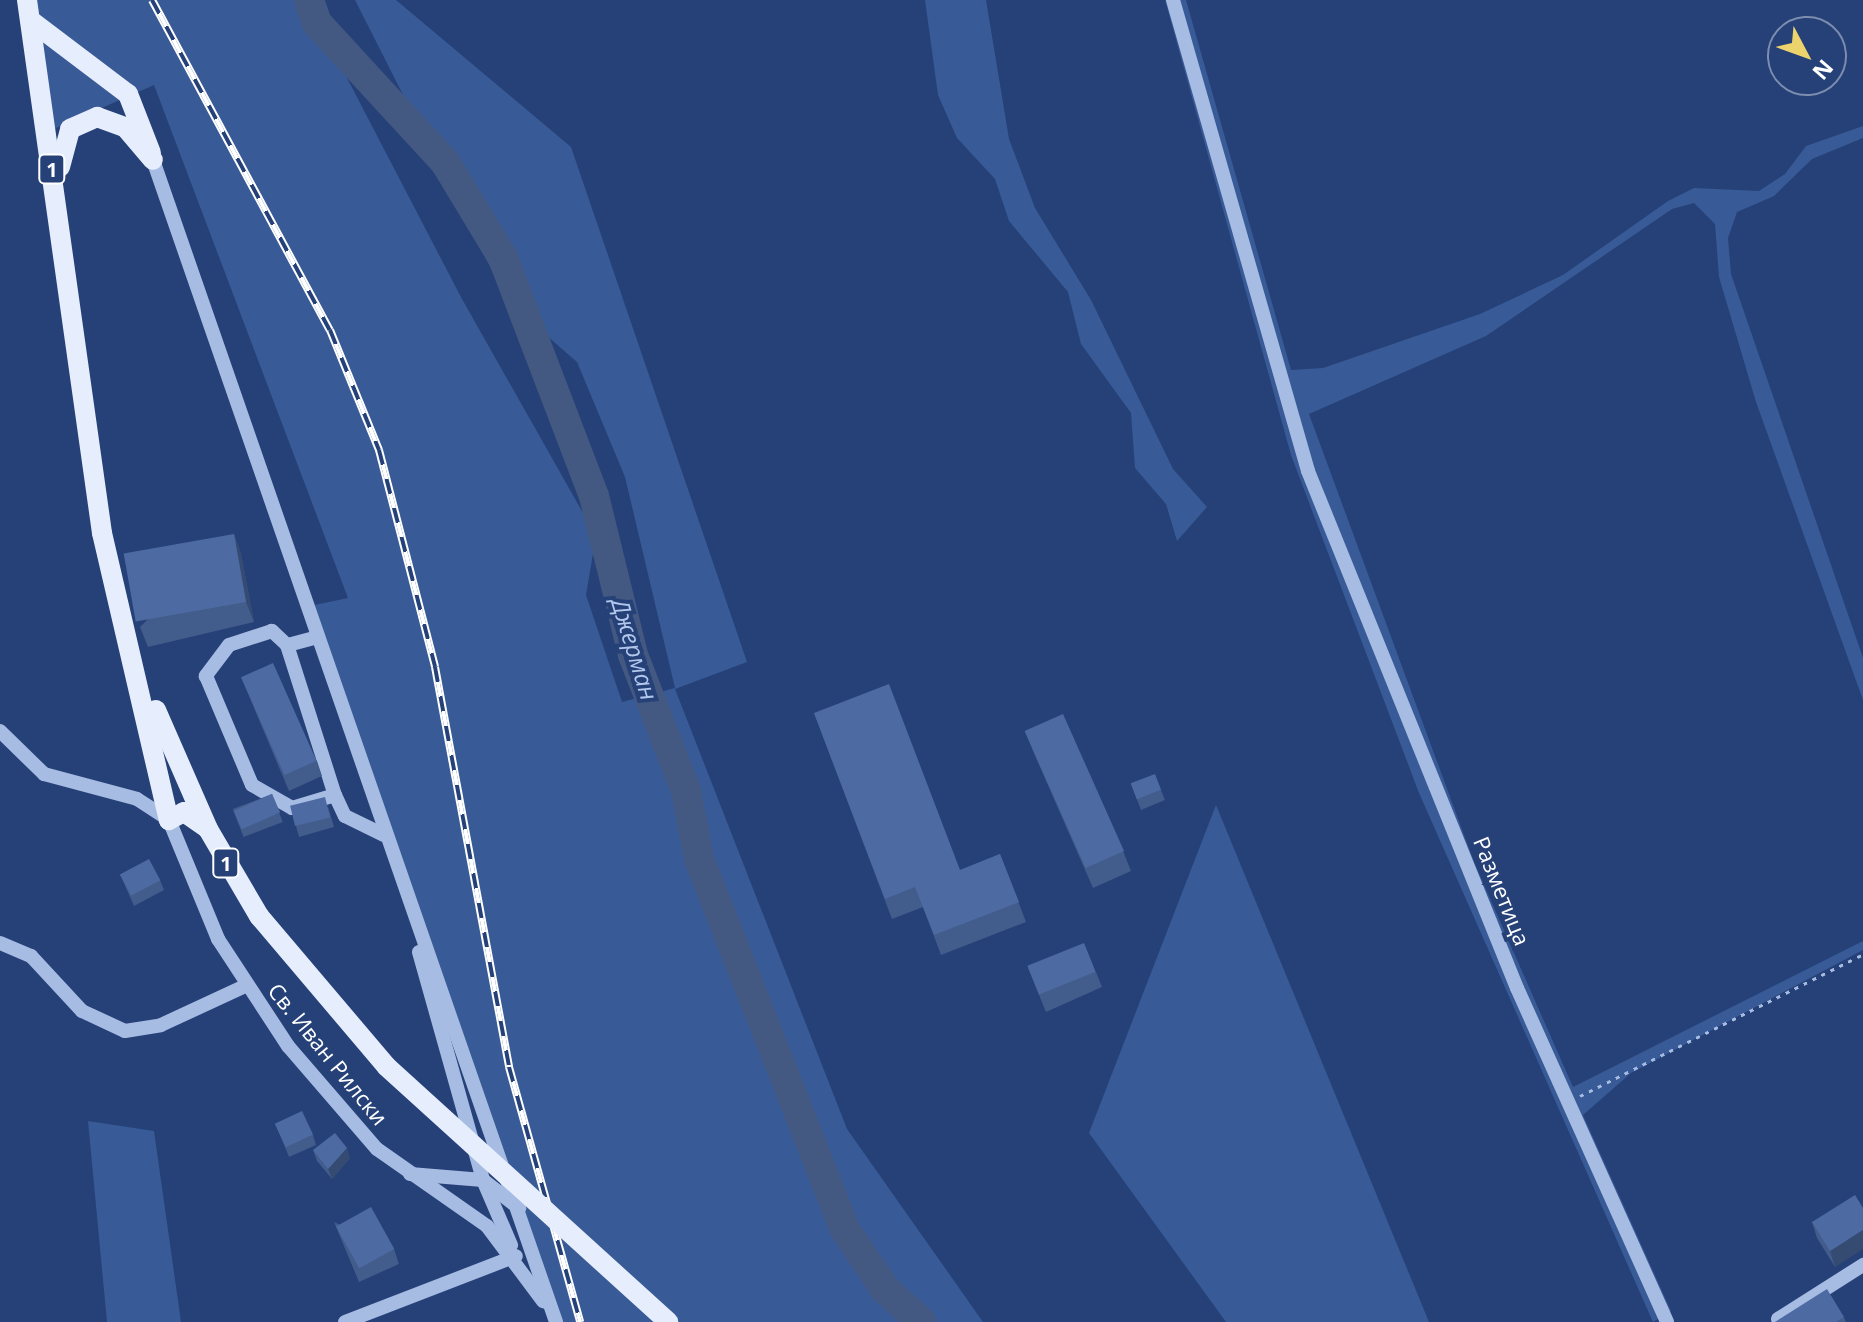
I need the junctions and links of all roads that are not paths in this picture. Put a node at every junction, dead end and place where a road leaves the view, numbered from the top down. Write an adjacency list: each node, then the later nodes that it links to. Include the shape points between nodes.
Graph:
1 (1173, 0): 25 (street, Разметица, via 1308,471 1569,1102)
2 (28, 10): 3 (main road, via 128,94); 4 (main road, 1)
3 (153, 160): 4 (main road, via 113,119 84,120 62,140); 6 (street)
4 (74, 318): 5 (main road, 1, via 102,533)
5 (126, 623): 10 (main road); 11 (main road, 1, via 173,759)
6 (314, 638): 7 (street); 12 (street)
7 (287, 645): 9 (street); 9 (street, via 272,631 229,645 206,676 252,785 292,808)
8 (0, 731): 10 (street, via 44,774 137,799)
9 (335, 795): 12 (street, via 345,816)
10 (169, 820): 11 (main road, via 184,812); 15 (street, Св. Иван Рилски, via 202,906)
11 (208, 829): 24 (main road, 1, bridge, via 290,960 386,1066)
12 (384, 835): 13 (street)
13 (395, 868): 17 (street); 18 (street)
14 (0, 943): 15 (street, via 31,956 82,1011 125,1031 161,1025)
15 (245, 986): 16 (street, Св. Иван Рилски, via 322,1089)
16 (407, 1174): 17 (street); 19 (street, Св. Иван Рилски, via 478,1219)
17 (483, 1180): 18 (street); 19 (street)
18 (523, 1211): 23 (street)
19 (516, 1256): 22 (street); 23 (street, Св. Иван Рилски)
20 (1863, 1265): 21 (street)
21 (1778, 1319)
22 (345, 1322)
23 (555, 1322)
24 (668, 1322)
25 (1667, 1322)

